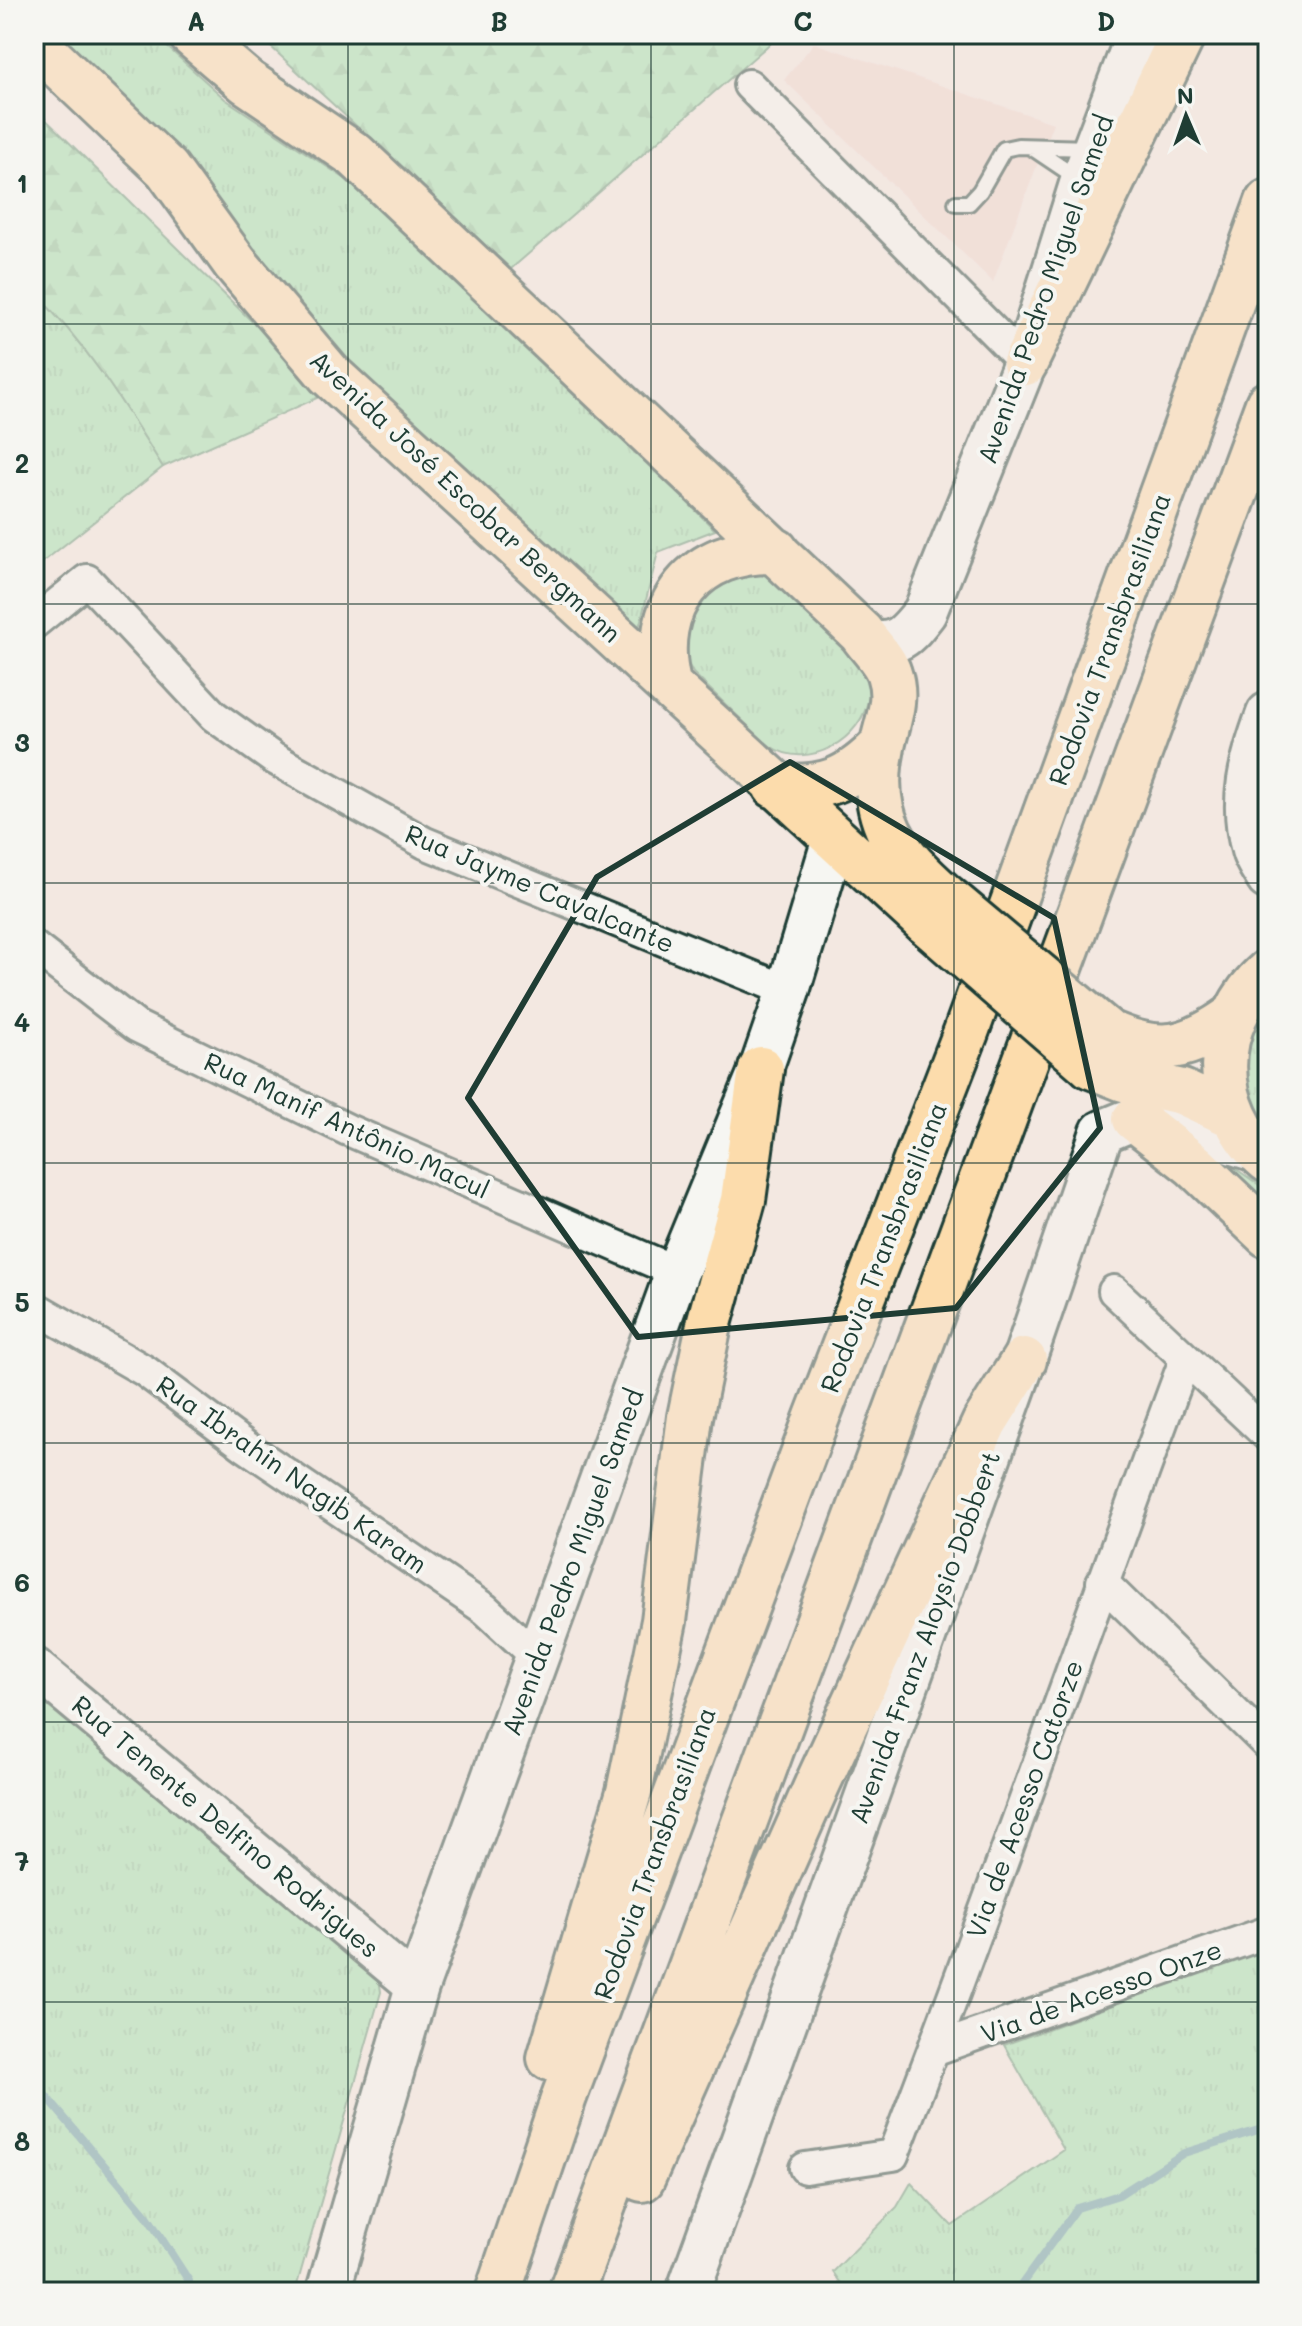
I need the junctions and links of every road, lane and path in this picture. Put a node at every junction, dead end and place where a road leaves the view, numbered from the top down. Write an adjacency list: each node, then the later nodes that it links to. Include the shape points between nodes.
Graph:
1 (191, 34): 12 (main road, via 247,82 355,155)
2 (1138, 34): 7 (main road, Avenida Pedro Miguel Samed)
3 (1183, 34): 10 (main road)
4 (34, 42): 15 (main road, Avenida José Escobar Bergmann, via 167,169 235,263 329,374)
5 (749, 85): 10 (street)
6 (1030, 147): 7 (lane); 7 (lane); 9 (lane, via 1004,149 980,191 969,203)
7 (1088, 164): 10 (main road, Avenida Pedro Miguel Samed)
8 (1268, 202): 46 (main road, Rodovia Transbrasiliana, via 966,1032 817,1417)
9 (956, 203)
10 (1025, 363): 14 (main road, Avenida Pedro Miguel Samed, via 925,612 894,643)
11 (1268, 404): 47 (main road)
12 (776, 551): 14 (main road); 15 (main road, via 731,555 710,564 685,587 668,616 663,638)
13 (34, 623): 24 (street, Rua Jayme Cavalcante, via 87,580 214,716 273,758 425,843)
14 (867, 642): 17 (main road, via 889,673 891,711)
15 (668, 683): 18 (main road, Avenida José Escobar Bergmann)
16 (1268, 714): 20 (main road, via 1245,793 1253,852)
17 (882, 746): 18 (main road, via 835,782 805,789); 21 (main road, via 883,822)
18 (775, 786): 19 (main road, Avenida José Escobar Bergmann)
19 (834, 839): 21 (main road, Avenida José Escobar Bergmann); 24 (main road, Avenida Pedro Miguel Samed)
20 (1268, 878)
21 (937, 910): 26 (main road, bridge)
22 (34, 947): 31 (street, Rua Manif Antônio Macul, via 136,1026 348,1130)
23 (1268, 972): 25 (main road)
24 (788, 991): 27 (main road, Avenida Pedro Miguel Samed)
25 (1234, 1016): 26 (main road, via 1185,1045); 29 (main road, via 1223,1056 1227,1097)
26 (1099, 1049): 29 (main road, via 1124,1079 1182,1092)
27 (761, 1069): 31 (main road, Avenida Pedro Miguel Samed); 46 (main road, via 743,1200 690,1417 664,1621 629,1792 499,2225)
28 (1135, 1119): 29 (main road); 30 (main road, via 1194,1165); 34 (main road, Avenida Franz Aloysio Dobbert, via 1102,1132)
29 (1253, 1142)
30 (1268, 1235)
31 (677, 1272): 38 (main road, Avenida Pedro Miguel Samed)
32 (1114, 1291): 35 (street)
33 (34, 1307): 38 (street, Rua Ibrahin Nagib Karam, via 145,1371 245,1446 485,1609)
34 (1024, 1360): 48 (main road, via 985,1422 619,2230); 49 (main road, Avenida Franz Aloysio Dobbert)
35 (1185, 1360): 36 (street); 37 (street, Via de Acesso Catorze)
36 (1268, 1436)
37 (1102, 1582): 40 (street); 43 (street, Via de Acesso Catorze)
38 (537, 1657): 42 (main road, Avenida Pedro Miguel Samed)
39 (34, 1667): 42 (street, Rua Tenente Delfino Rodrigues)
40 (1268, 1745)
41 (1268, 1932): 43 (street, Via de Acesso Onze)
42 (417, 1987): 45 (main road, Avenida Pedro Miguel Samed)
43 (933, 2050): 44 (street, Via de Acesso Catorze, via 893,2155)
44 (805, 2168)
45 (328, 2292)
46 (496, 2292)
47 (571, 2292)
48 (579, 2292)
49 (688, 2292)

